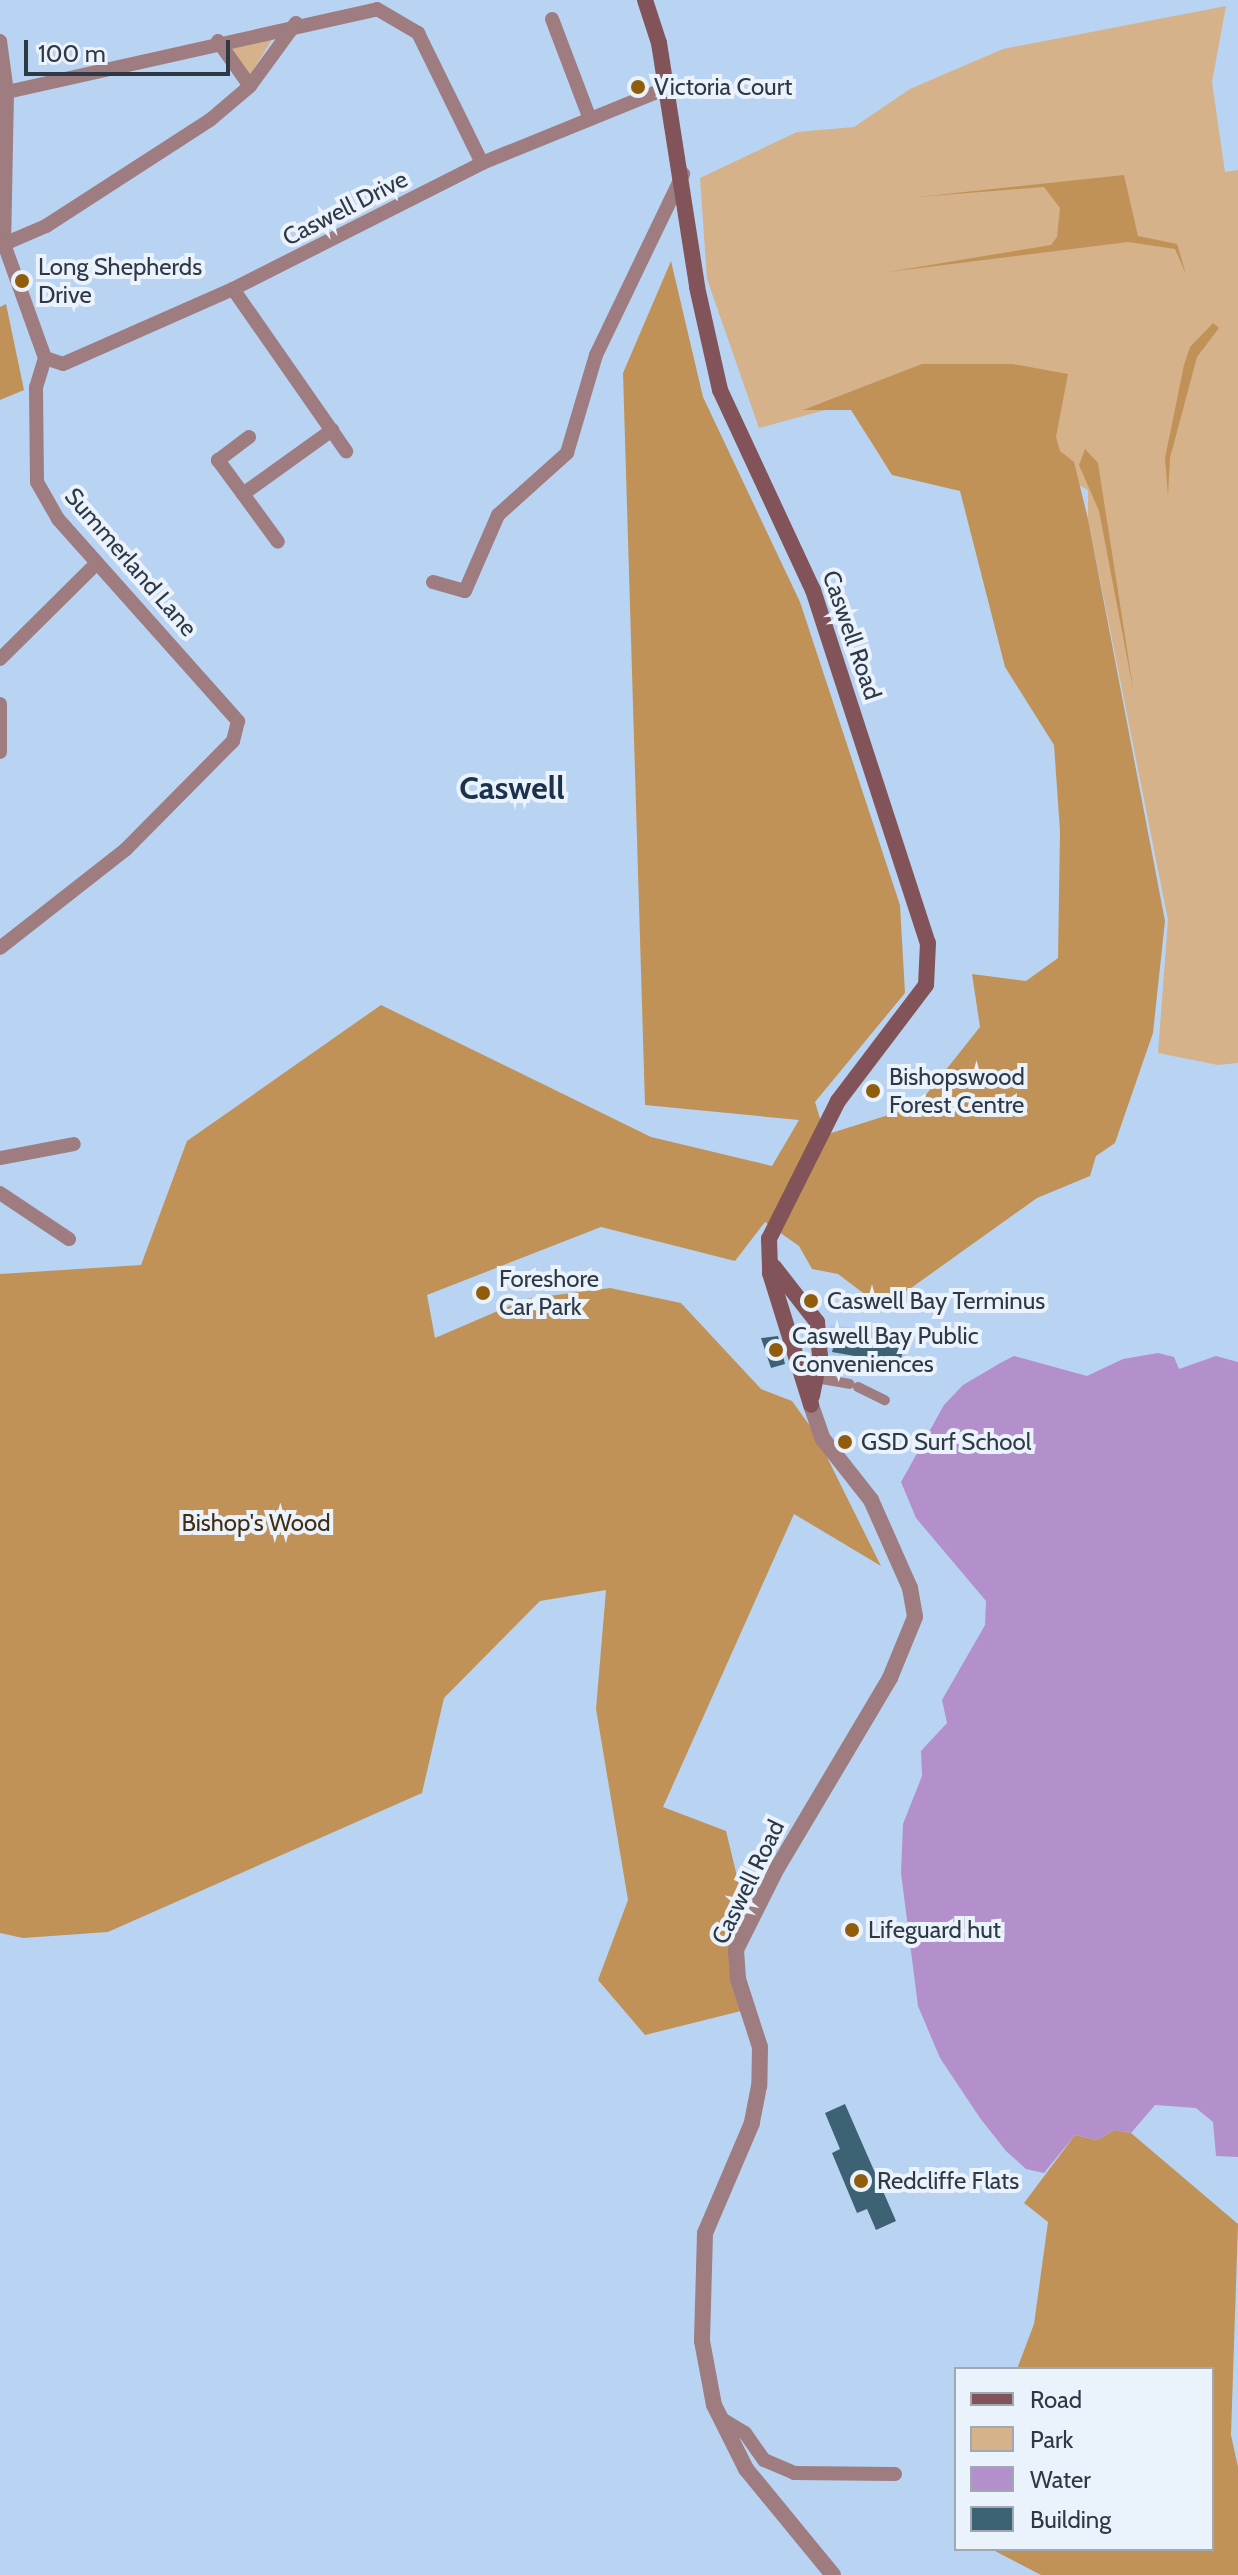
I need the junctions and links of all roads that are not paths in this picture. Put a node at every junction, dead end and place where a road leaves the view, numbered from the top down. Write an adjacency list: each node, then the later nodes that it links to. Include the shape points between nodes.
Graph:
1 (645, 0): 7 (main road, Caswell Road)
2 (552, 19): 9 (street)
3 (296, 23): 5 (street); 6 (street); 10 (street, via 377,9 404,20 418,33)
4 (0, 41): 8 (street)
5 (218, 41): 6 (street); 8 (street)
6 (250, 86): 12 (street, via 210,120 46,226)
7 (667, 88): 9 (street, Caswell Drive); 11 (main road, Caswell Road)
8 (7, 92): 12 (street)
9 (590, 119): 10 (street, Caswell Drive)
10 (482, 163): 13 (street, Caswell Drive)
11 (683, 174): 23 (street, via 596,355 567,453 498,515 465,591); 32 (main road, Caswell Road, via 697,287 720,390 813,590 928,943 926,985 838,1101 774,1221)
12 (2, 244): 14 (street)
13 (233, 289): 14 (street, Caswell Drive, via 63,364); 15 (street)
14 (45, 358): 22 (street, Summerland Lane, via 36,387 37,482 58,519)
15 (332, 430): 17 (street); 20 (street)
16 (249, 437): 18 (street)
17 (346, 451)
18 (218, 460): 19 (street); 20 (street)
19 (205, 469)
20 (243, 494): 21 (street)
21 (278, 542)
22 (97, 563): 24 (street); 27 (street, Summerland Lane, via 232,712 238,721 233,741 125,850)
23 (433, 582)
24 (0, 659)
25 (0, 704): 26 (street)
26 (0, 752)
27 (0, 948)
28 (74, 1144): 29 (street)
29 (0, 1158)
30 (0, 1193): 31 (street)
31 (69, 1239)
32 (766, 1252): 33 (main road, via 817,1322); 35 (main road, Caswell Road)
33 (816, 1378): 34 (street); 35 (main road)
34 (885, 1400)
35 (811, 1405): 36 (street, Caswell Road, via 823,1439 871,1500 910,1588 915,1617 884,1690 777,1868 736,1950 760,2066 752,2123 705,2233 702,2341)
36 (720, 2418): 37 (street, via 745,2433 764,2460 794,2473); 38 (street, Caswell Road, via 746,2469)
37 (895, 2474)
38 (833, 2575)

